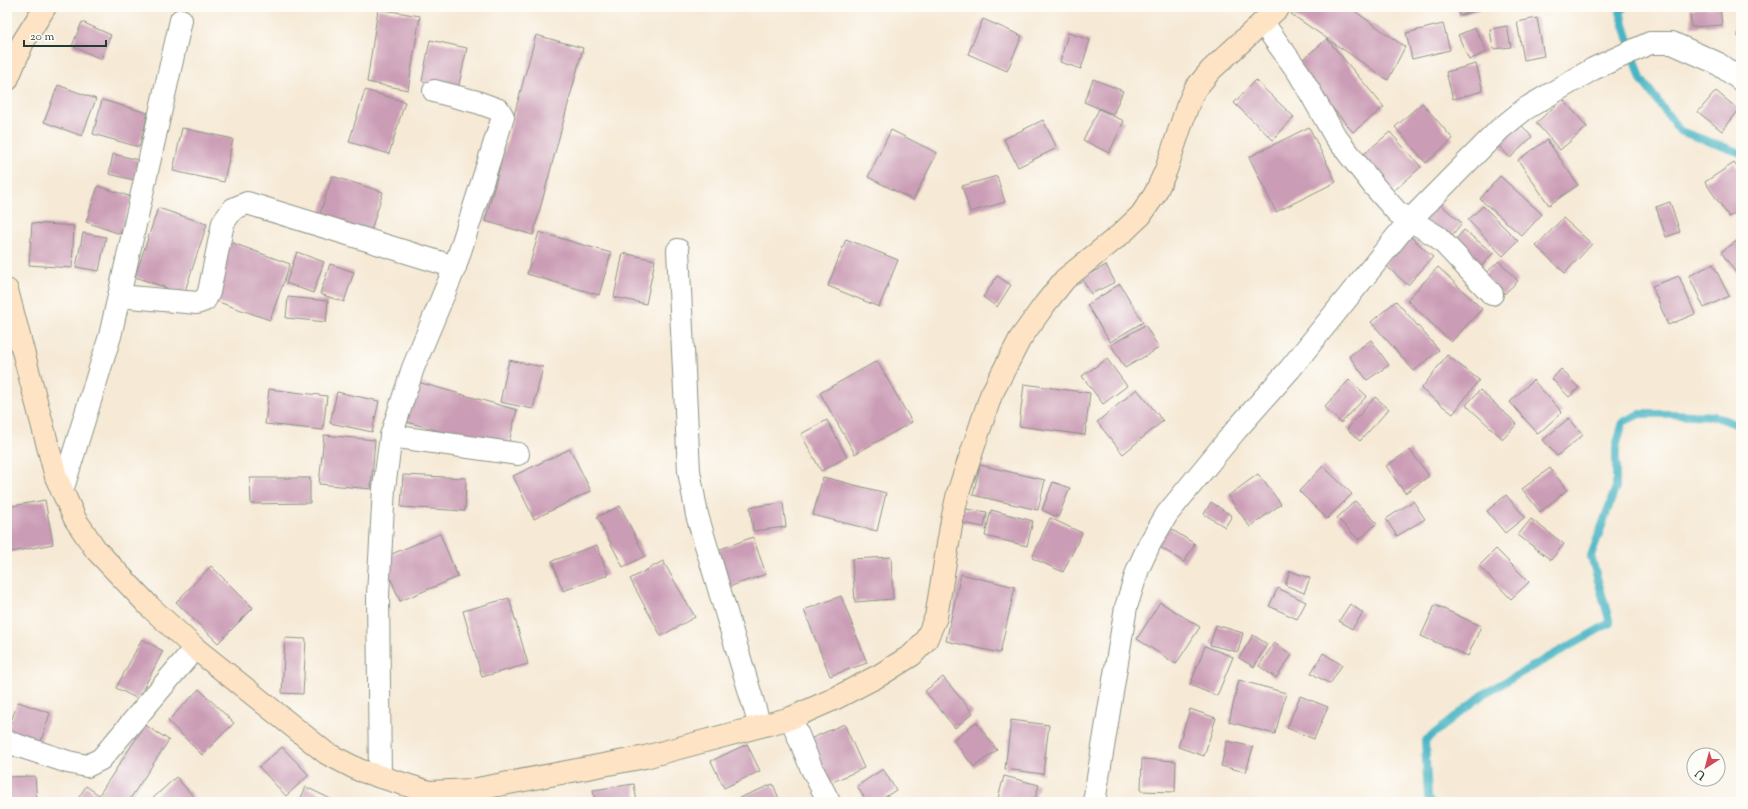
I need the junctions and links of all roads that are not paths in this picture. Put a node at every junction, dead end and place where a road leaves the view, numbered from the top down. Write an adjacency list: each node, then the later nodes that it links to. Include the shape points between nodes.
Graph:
1 (45, 7): 5 (street, via 23,42)
2 (1279, 7): 4 (street)
3 (182, 20): 13 (street)
4 (1263, 23): 8 (street, via 1298,73 1335,136 1374,186); 18 (street, via 1210,70 1195,89 1166,170 1155,194 1141,215 1065,279 1020,339 991,395 958,493 936,618 926,640 912,655 880,675)
5 (7, 80)
6 (1741, 80): 8 (street, via 1717,63 1672,43 1650,43 1593,69 1525,109)
7 (434, 91): 10 (street, via 499,110 503,117)
8 (1404, 216): 12 (street, via 1438,238); 23 (street, via 1290,369 1167,514 1150,542 1126,607)
9 (678, 250): 19 (street, via 689,471 696,515)
10 (455, 267): 13 (street, via 247,203 233,209 223,223 206,300 197,303); 14 (street, via 413,368)
11 (7, 290): 16 (street, via 56,477)
12 (1492, 294)
13 (119, 296): 16 (street, via 110,336)
14 (391, 436): 15 (street); 21 (street, via 384,488 378,596)
15 (518, 454)
16 (62, 491): 17 (street, via 75,519 96,550 150,607)
17 (195, 648): 20 (street, via 101,758 87,766); 21 (street, via 326,753 359,770)
18 (791, 718): 19 (street); 22 (street)
19 (760, 726): 21 (street, via 645,757 472,790 429,792)
20 (7, 742)
21 (380, 777)
22 (829, 802)
23 (1094, 802)

